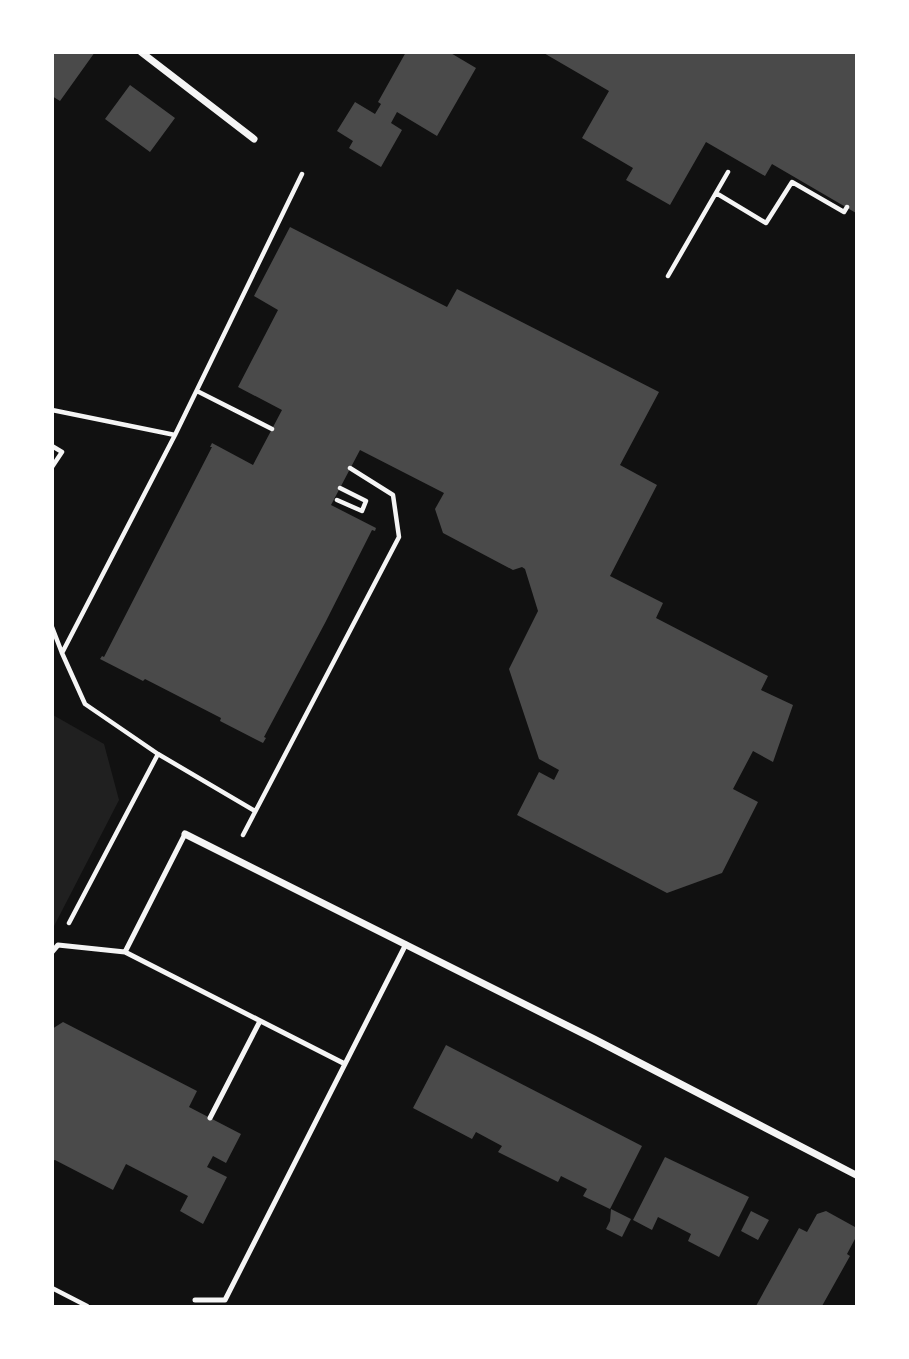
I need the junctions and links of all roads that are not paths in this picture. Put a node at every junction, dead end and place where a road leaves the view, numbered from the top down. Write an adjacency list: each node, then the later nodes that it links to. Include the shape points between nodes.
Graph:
1 (141, 52): 2 (street)
2 (254, 139)
3 (185, 834): 4 (street); 6 (lane)
4 (406, 944): 8 (lane); 10 (street)
5 (52, 952): 6 (lane, via 58,945)
6 (125, 952): 7 (lane)
7 (260, 1021): 8 (lane); 9 (lane)
8 (345, 1064): 11 (lane, via 225,1300)
9 (210, 1118)
10 (856, 1175)
11 (195, 1300)

